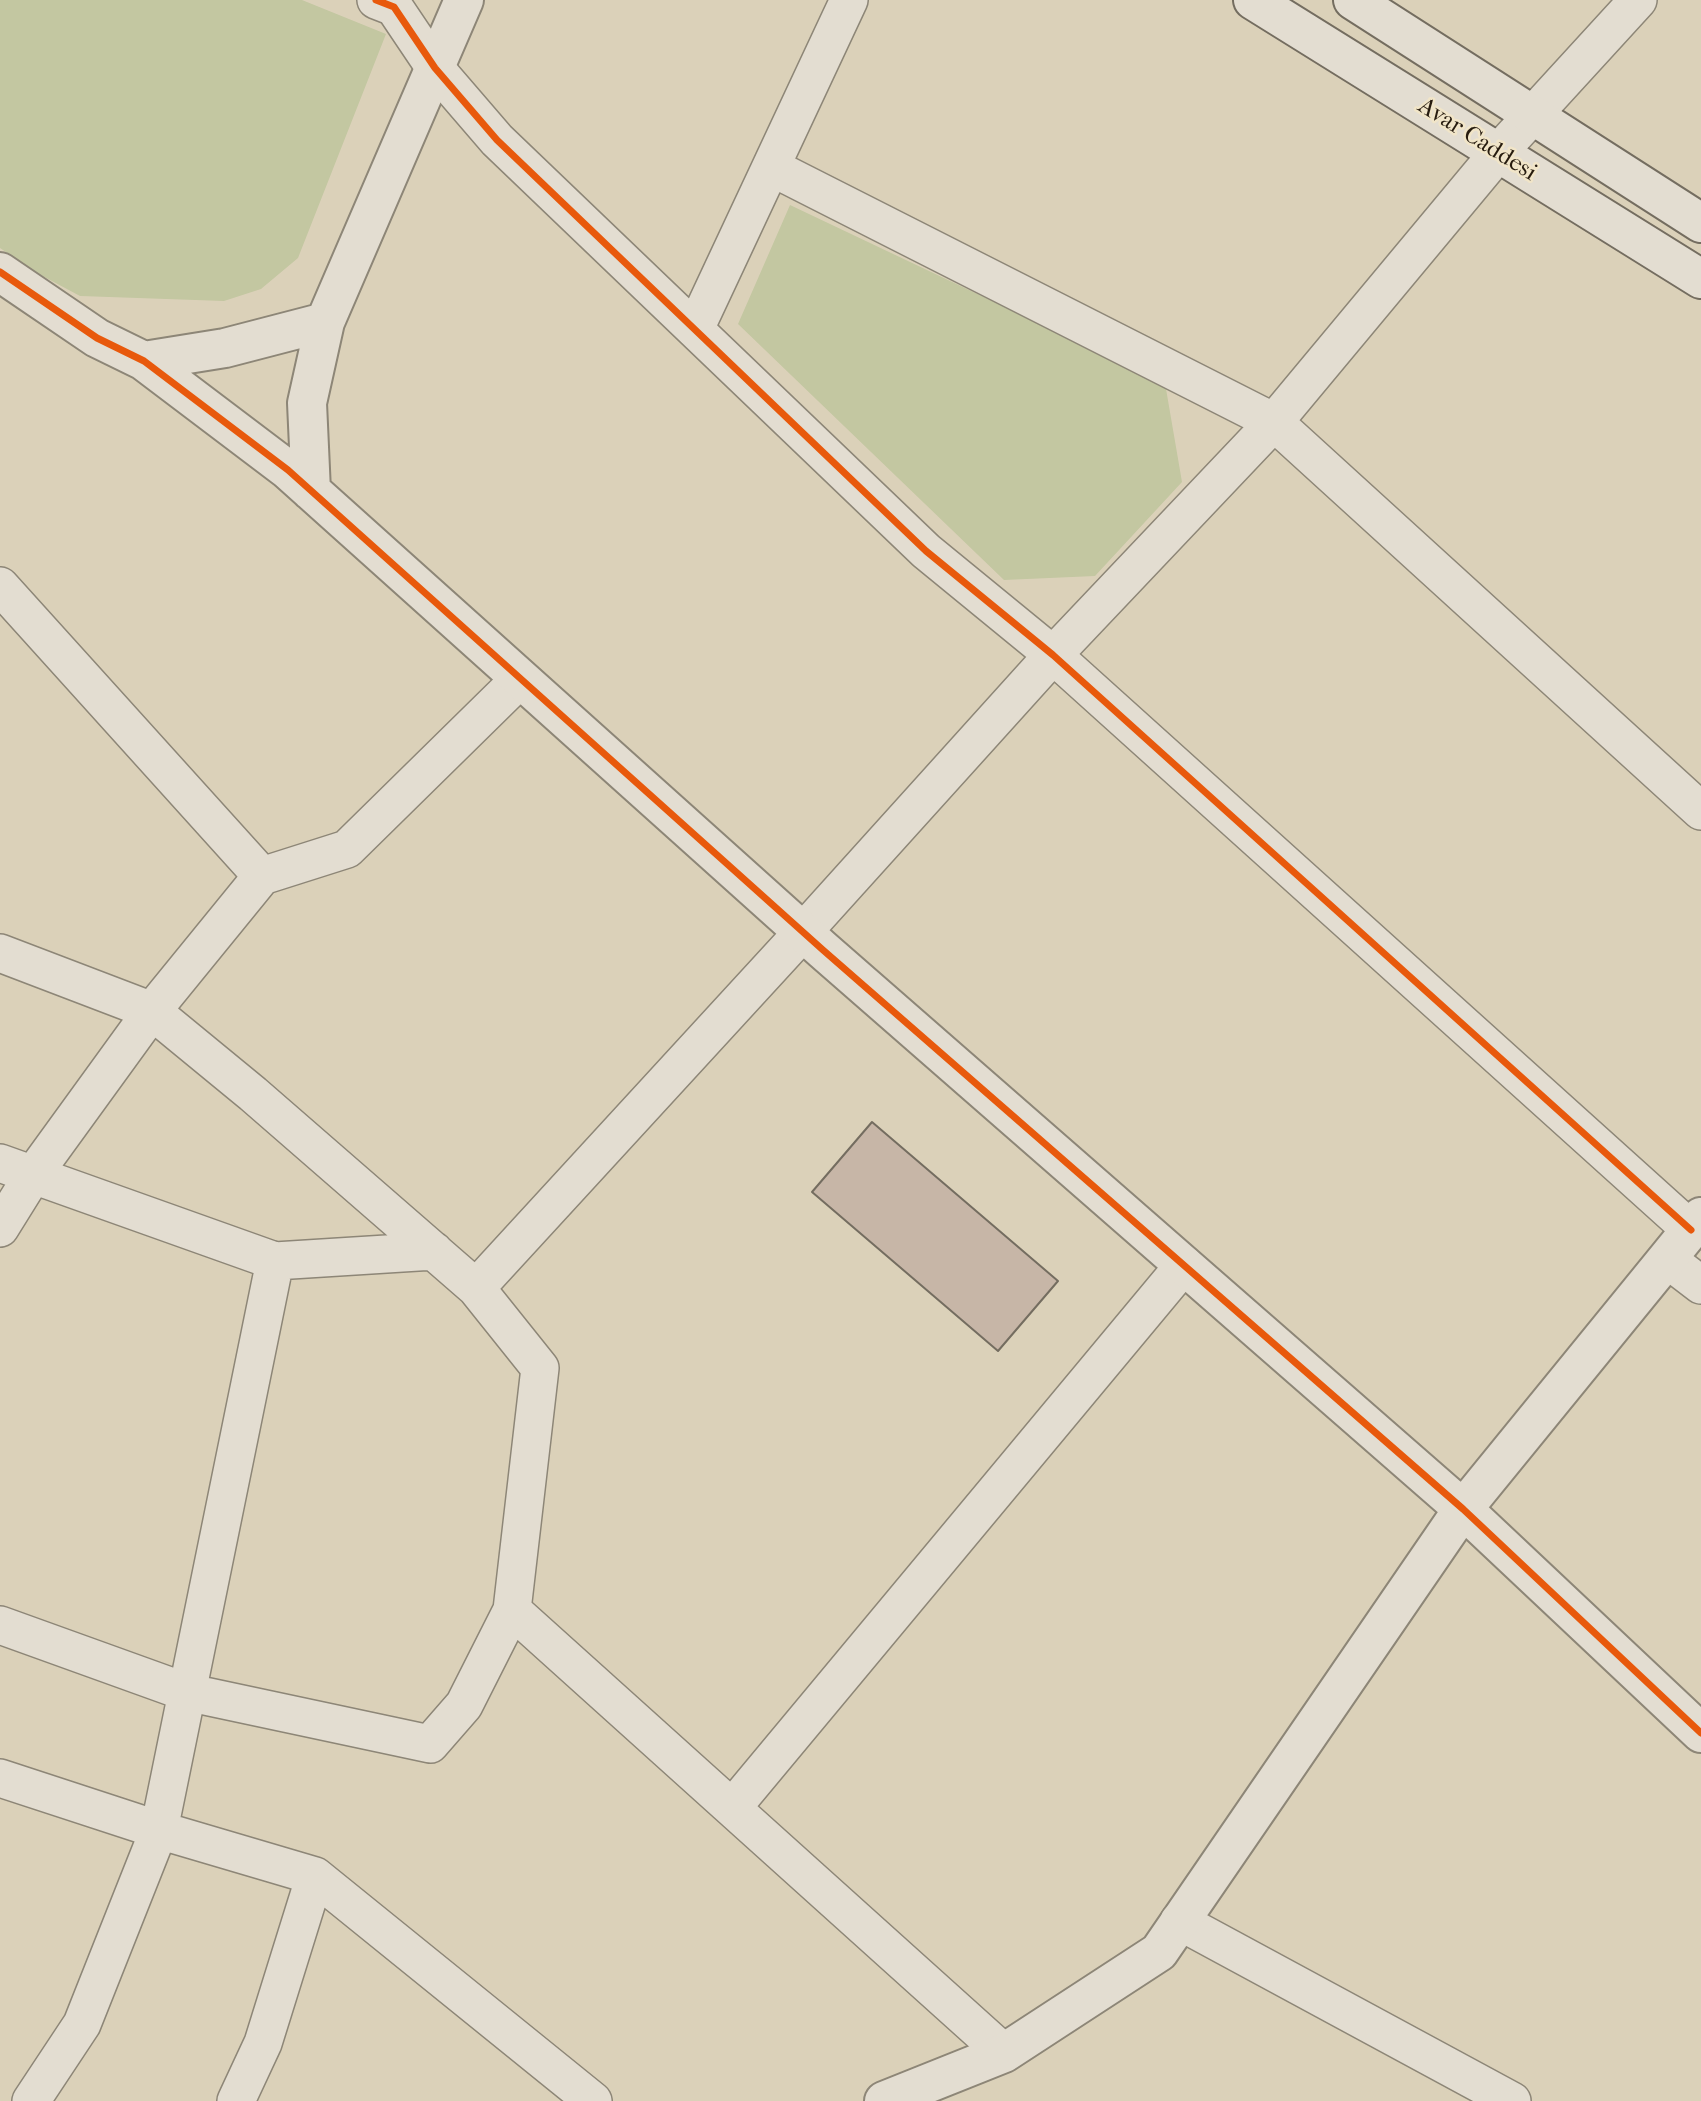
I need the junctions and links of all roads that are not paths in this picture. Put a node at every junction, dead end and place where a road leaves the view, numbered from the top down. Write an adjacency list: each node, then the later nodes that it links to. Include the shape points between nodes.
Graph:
1 (376, 0): 7 (street, via 394,7)
2 (464, 0): 7 (street)
3 (849, 0): 10 (street)
4 (1253, 0): 9 (street, Avar Caddesi)
5 (1353, 0): 8 (street, Avar Caddesi)
6 (1637, 0): 8 (street)
7 (435, 68): 14 (street); 15 (street, via 497,141)
8 (1532, 116): 9 (street); 11 (street, Avar Caddesi)
9 (1498, 153): 12 (street, Avar Caddesi); 17 (street)
10 (771, 167): 15 (street); 17 (street)
11 (1701, 223)
12 (1701, 279)
13 (4, 285): 16 (street)
14 (325, 322): 16 (street, via 225,348); 18 (street, via 307,403)
15 (695, 330): 20 (street, via 926,551)
16 (144, 361): 18 (street)
17 (1274, 422): 20 (street); 22 (street)
18 (311, 491): 21 (street)
19 (2, 594): 23 (street)
20 (1053, 655): 24 (street); 28 (street)
21 (520, 679): 23 (street, via 347,849); 24 (street)
22 (1697, 801)
23 (262, 876): 26 (street)
24 (803, 932): 33 (street); 35 (street)
25 (0, 953): 26 (street)
26 (152, 1012): 27 (street); 30 (street)
27 (16, 1169): 29 (street); 32 (street)
28 (1696, 1224): 31 (street)
29 (0, 1228)
30 (434, 1251): 32 (street); 35 (street)
31 (1667, 1259): 34 (street); 36 (street)
32 (275, 1261): 39 (street)
33 (1184, 1265): 36 (street); 42 (street)
34 (1701, 1285)
35 (476, 1288): 37 (street, via 540,1368)
36 (1463, 1509): 40 (street); 45 (street)
37 (512, 1610): 39 (street, via 464,1705 430,1744); 42 (street)
38 (0, 1625): 39 (street)
39 (186, 1692): 43 (street)
40 (1701, 1733)
41 (0, 1778): 43 (street)
42 (732, 1808): 46 (street)
43 (159, 1830): 44 (street); 47 (street, via 82,2024)
44 (315, 1876): 48 (street, via 263,2043); 49 (street)
45 (1179, 1921): 46 (street, via 1159,1952); 51 (street)
46 (1004, 2053): 50 (street)
47 (31, 2101)
48 (236, 2101)
49 (593, 2101)
50 (884, 2101)
51 (1512, 2101)

